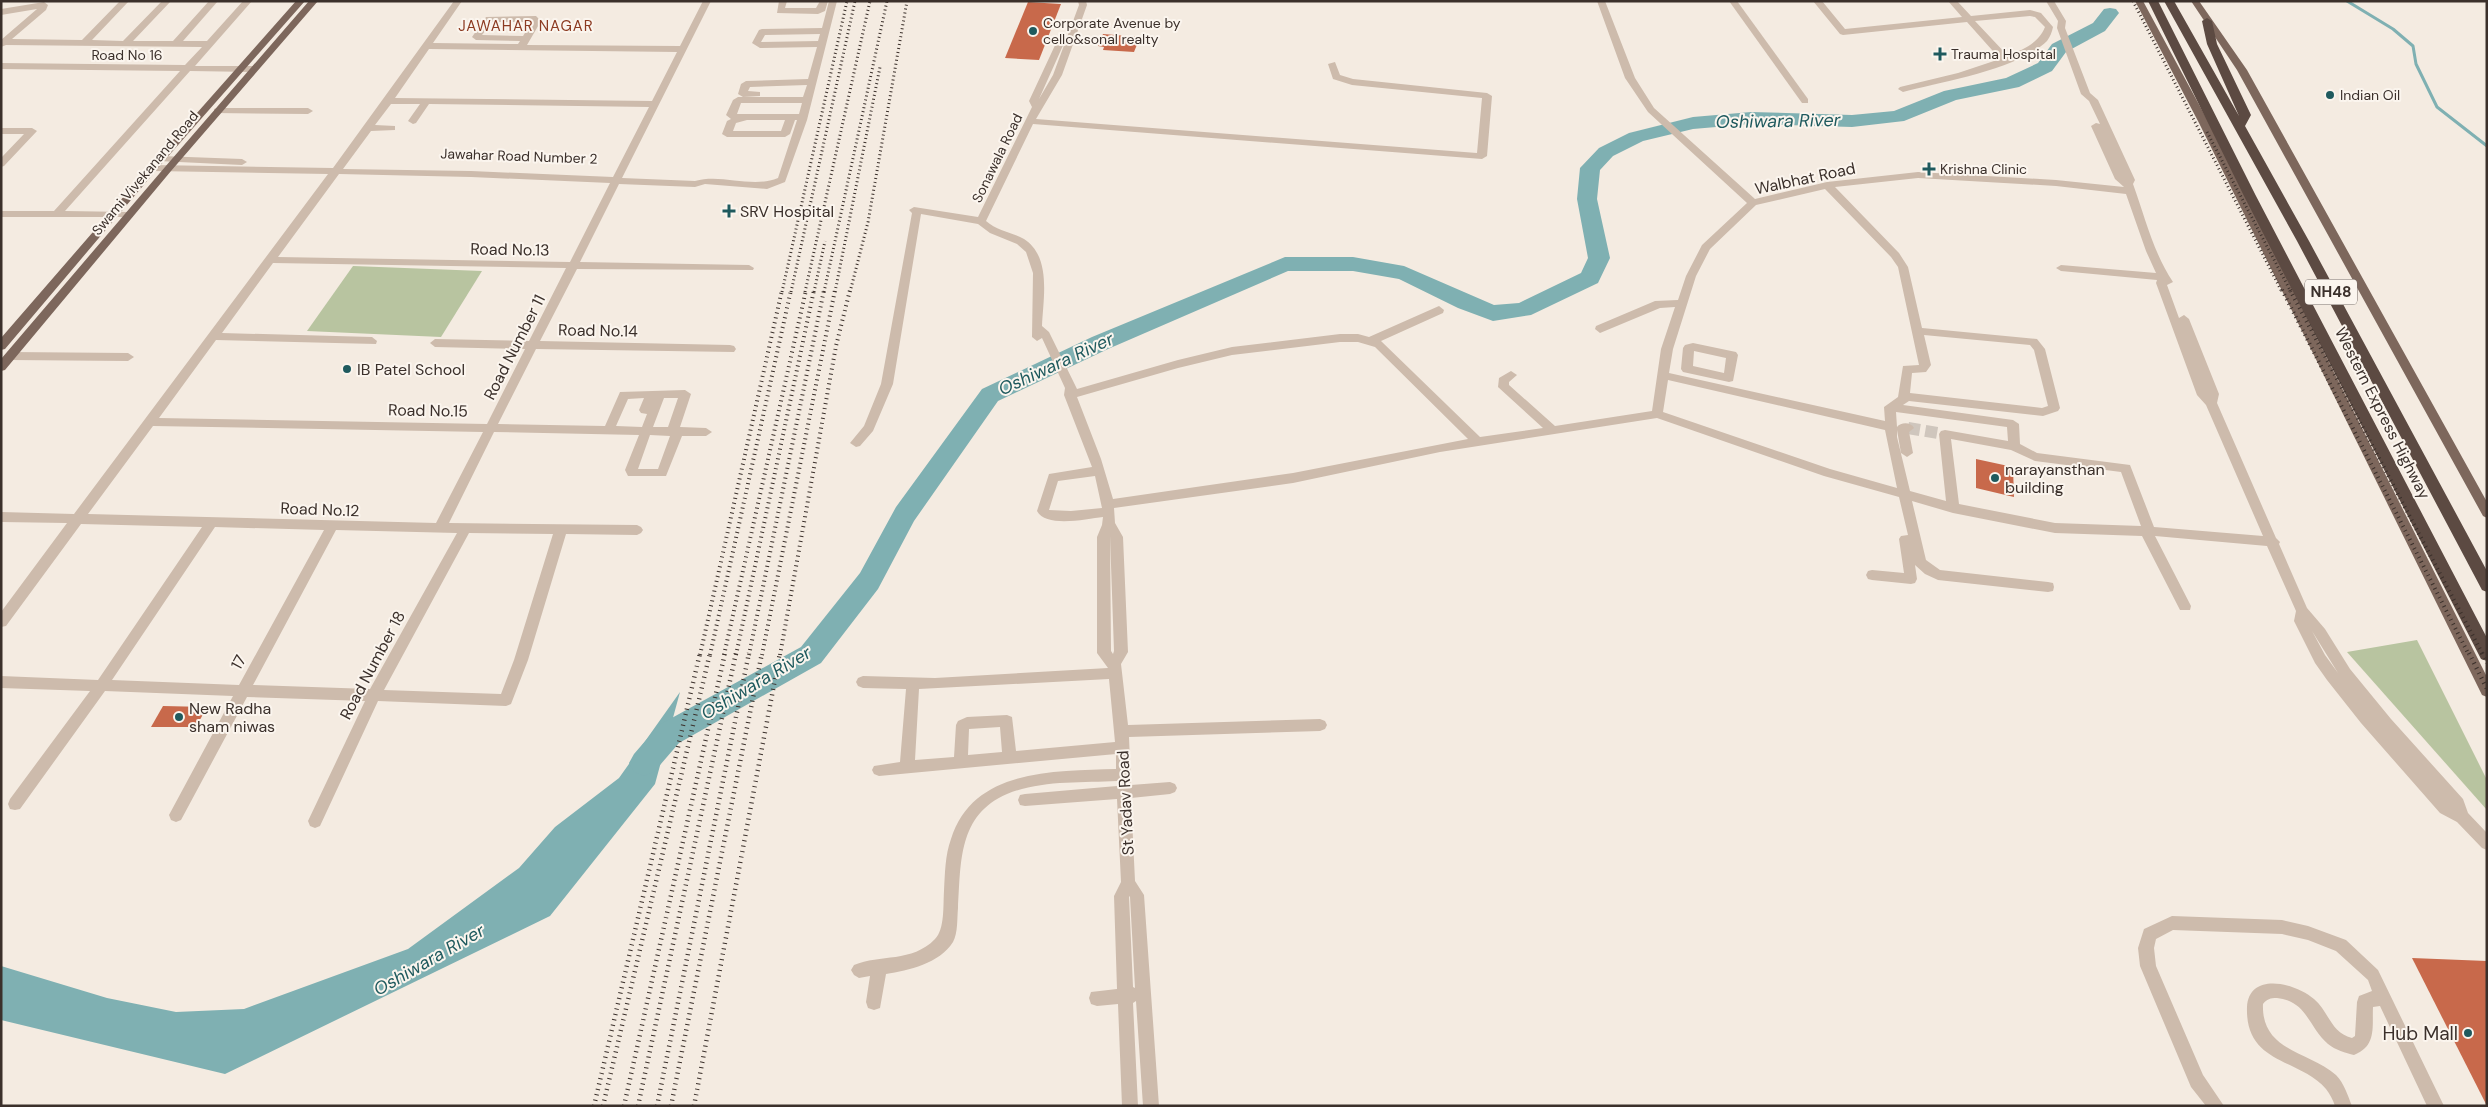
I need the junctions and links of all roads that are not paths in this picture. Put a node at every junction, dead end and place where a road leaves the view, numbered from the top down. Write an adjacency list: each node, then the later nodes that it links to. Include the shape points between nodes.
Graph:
1 (125, 1): 32 (street)
2 (167, 1): 33 (street)
3 (214, 1): 34 (street)
4 (248, 1): 35 (street)
5 (301, 1): 46 (main road, Swami Vivekanand Road)
6 (314, 1): 47 (main road, Swami Vivekanand Road)
7 (458, 1): 38 (street)
8 (707, 1): 41 (street, Road Number 11)
9 (783, 1): 10 (street, via 780,11 818,11)
10 (824, 1)
11 (833, 1): 27 (street)
12 (1081, 1): 62 (street, Sonawala Road, via 1083,5 1062,63 1044,102 1037,107)
13 (1601, 1): 79 (street, via 1630,78 1651,110)
14 (1733, 1): 55 (street)
15 (1817, 1): 24 (street, via 1843,32)
16 (1952, 1): 24 (street)
17 (2041, 1): 28 (street)
18 (2050, 1): 28 (street, via 2062,21)
19 (2139, 1): 156 (main road, via 2204,123)
20 (2152, 1): 147 (highway, Western Express Highway / NH48)
21 (2169, 1): 63 (highway, Western Express Highway / NH48)
22 (2195, 1): 25 (main road)
23 (1, 12): 31 (street, via 44,5)
24 (1968, 19): 42 (street); 42 (street, via 2030,12 2043,20 2049,29 2045,40 2036,48)
25 (2207, 21): 63 (highway, via 2212,44 2245,115); 128 (main road, via 2241,68)
26 (809, 31): 27 (street); 36 (street); 36 (street, via 762,32 756,44)
27 (825, 31): 37 (street)
28 (2063, 31): 78 (street, via 2082,79 2086,94 2084,100 2120,179)
29 (485, 38): 30 (street); 30 (street, via 476,37 489,19 536,20); 39 (street)
30 (526, 39): 40 (street)
31 (3, 43): 32 (street)
32 (84, 43): 33 (street)
33 (126, 43): 34 (street)
34 (176, 44): 35 (street)
35 (208, 44): 45 (street)
36 (805, 44): 37 (street)
37 (821, 44): 49 (street)
38 (425, 46): 39 (street); 53 (street)
39 (478, 47): 40 (street)
40 (520, 48): 41 (street)
41 (683, 49): 56 (street, Road Number 11)
42 (2006, 60): 50 (street)
43 (1332, 64): 62 (street, via 1336,76 1352,82 1487,96 1482,156)
44 (1, 66): 45 (street, Road No 16)
45 (185, 69): 46 (street, Road No 16); 81 (street)
46 (239, 69): 47 (street, Road No 16); 69 (main road, Swami Vivekanand Road)
47 (253, 69): 57 (main road, Swami Vivekanand Road)
48 (792, 82): 49 (street); 52 (street); 52 (street, via 748,83 742,92)
49 (811, 82): 51 (street)
50 (1903, 89)
51 (807, 96): 52 (street); 60 (street)
52 (792, 97): 59 (street); 59 (street, via 738,100 731,115)
53 (388, 101): 54 (street); 64 (street)
54 (427, 101): 56 (street); 61 (street)
55 (1805, 101)
56 (655, 104): 76 (street, Road Number 11)
57 (217, 111): 58 (street); 70 (main road, Swami Vivekanand Road)
58 (308, 111)
59 (790, 118): 60 (street); 67 (street); 67 (street, via 733,120 727,134)
60 (802, 118): 68 (street)
61 (414, 120)
62 (1030, 121): 84 (street, Sonawala Road)
63 (2240, 126): 142 (highway, Western Express Highway / NH48)
64 (367, 128): 65 (street); 73 (street)
65 (392, 128)
66 (1, 131): 71 (street, via 32,131)
67 (786, 132): 68 (street)
68 (798, 132): 76 (street, Jawahar Road Number 2, via 782,180 771,186 705,181 695,184)
69 (161, 159): 70 (street, Jawahar Road Number 2); 72 (main road, Swami Vivekanand Road)
70 (176, 159): 73 (street, Jawahar Road Number 2); 74 (main road, Swami Vivekanand Road)
71 (1, 164)
72 (154, 168): 74 (street, Jawahar Road Number 2); 82 (main road, Swami Vivekanand Road)
73 (337, 168): 74 (street, Jawahar Road Number 2); 75 (street, Jawahar Road Number 2); 85 (street)
74 (168, 169): 82 (main road, Swami Vivekanand Road)
75 (473, 171): 76 (street, Jawahar Road Number 2); 76 (street, Jawahar Road Number 2, via 536,176)
76 (619, 176): 86 (street, Road Number 11)
77 (1827, 186): 78 (street, Walbhat Road, via 1918,176); 79 (street, Walbhat Road); 93 (street, via 1903,267)
78 (2129, 188): 89 (street)
79 (1753, 203): 90 (street, Walbhat Road, via 1706,247)
80 (1, 214): 81 (street)
81 (57, 214): 82 (street)
82 (119, 218): 83 (street); 99 (main road, Swami Vivekanand Road); 103 (main road, Swami Vivekanand Road)
83 (1, 221)
84 (981, 221): 108 (street, via 1025,245 1038,266 1039,332); 120 (street, via 916,211 887,384 869,428)
85 (270, 260): 86 (street, Road No.13); 94 (street)
86 (574, 265): 87 (street, Road No.13); 98 (street, Road Number 11)
87 (749, 268)
88 (2061, 268): 89 (street)
89 (2163, 277): 139 (street, via 2161,283 2180,320 2203,395 2211,402)
90 (1682, 303): 92 (street, via 1659,304); 101 (street, Walbhat Road)
91 (1439, 310): 96 (street)
92 (1600, 329)
93 (1916, 331): 109 (street, via 1925,366 1907,370); 109 (street, via 2033,342 2039,349 2054,408 2043,412)
94 (213, 336): 95 (street); 112 (street)
95 (372, 341)
96 (1371, 341): 108 (street, via 1340,338 1232,351); 121 (street, via 1379,344 1402,365)
97 (435, 343): 98 (street, Road No.14)
98 (533, 345): 100 (street, Road No.14); 113 (street, Road Number 11)
99 (1, 346)
100 (730, 349)
101 (1668, 349): 102 (street); 107 (street, Walbhat Road)
102 (1688, 354)
103 (10, 356): 104 (street); 105 (main road, Swami Vivekanand Road)
104 (128, 356)
105 (1, 367)
106 (1511, 375): 116 (street, via 1503,380 1504,387)
107 (1662, 375): 111 (street, Walbhat Road); 119 (street)
108 (1068, 391): 124 (street)
109 (1904, 396): 110 (street)
110 (1890, 407): 119 (street); 122 (street, via 2012,423)
111 (1656, 414): 116 (street); 125 (street, via 1828,473)
112 (150, 422): 113 (street, Road No.15); 130 (street)
113 (491, 428): 114 (street, Road No.15); 133 (street, Road Number 11)
114 (610, 428): 115 (street, Road No.15); 115 (street, via 624,395 651,394)
115 (642, 430): 117 (street, Road No.15); 117 (street, via 660,394 685,394); 117 (street, via 632,473 662,473)
116 (1554, 431): 121 (street)
117 (675, 432): 118 (street)
118 (706, 432)
119 (1891, 432): 123 (street, via 1906,433); 125 (street)
120 (856, 443)
121 (1479, 443): 127 (street)
122 (2014, 446): 126 (street, via 1942,434); 137 (street, via 2035,457 2126,468)
123 (1906, 453)
124 (1099, 471): 127 (street); 127 (street, via 1053,477 1043,511 1047,515 1071,516)
125 (1904, 495): 126 (street); 140 (street)
126 (1953, 508): 137 (street, via 2054,528)
127 (1108, 513): 150 (street, St Yadav Road, via 1103,538 1104,653)
128 (2487, 513)
129 (1, 517): 130 (street, Road No.12)
130 (78, 519): 131 (street, Road No.12); 146 (street)
131 (212, 522): 132 (street, Road No.12); 154 (street)
132 (332, 526): 133 (street, Road No.12); 155 (street, 17)
133 (440, 528): 134 (street, Road No.12)
134 (465, 529): 135 (street, Road No.12); 157 (street, Road Number 18)
135 (561, 529): 136 (street, Road No.12); 157 (street, via 506,700)
136 (637, 530)
137 (2148, 531): 139 (street); 144 (street)
138 (1905, 539): 140 (street)
139 (2274, 542): 145 (street)
140 (1913, 554): 141 (street, via 1911,579); 143 (street, via 1922,566 1938,575)
141 (1872, 574)
142 (2487, 586)
143 (2048, 587)
144 (2185, 606)
145 (2302, 611): 148 (street, via 2314,622); 149 (street, via 2300,621)
146 (1, 622)
147 (2487, 654)
148 (2334, 658): 149 (street); 158 (street)
149 (2320, 659): 158 (street)
150 (1114, 669): 153 (street); 160 (street, St Yadav Road)
151 (1, 682): 154 (street)
152 (863, 682): 153 (street)
153 (913, 684): 164 (street)
154 (101, 686): 155 (street); 170 (street)
155 (242, 691): 157 (street); 171 (street, 17)
156 (2487, 691)
157 (374, 695): 172 (street, Road Number 18)
158 (2373, 718): 173 (street, via 2446,808 2462,817)
159 (1320, 725): 160 (street)
160 (1121, 731): 161 (street, St Yadav Road)
161 (1122, 746): 162 (street); 166 (street, St Yadav Road)
162 (1009, 758): 163 (street); 163 (street, via 1007,721 967,723 962,730)
163 (961, 762): 164 (street)
164 (907, 768): 165 (street)
165 (879, 770)
166 (1123, 775): 168 (street, St Yadav Road); 175 (street, via 1036,780 989,796 964,822 958,840 947,937 940,946 919,960)
167 (1170, 788): 168 (street)
168 (1124, 791): 169 (street); 174 (street, St Yadav Road)
169 (1025, 800)
170 (15, 804)
171 (176, 815)
172 (315, 821)
173 (2487, 843)
174 (1128, 883): 177 (street, via 1136,895); 178 (street, St Yadav Road, via 1121,896)
175 (879, 968): 176 (street); 181 (street)
176 (859, 970)
177 (1143, 994): 178 (street); 183 (street)
178 (1125, 996): 179 (street); 182 (street, St Yadav Road)
179 (1097, 998)
180 (2384, 1000): 184 (street, via 2360,961 2340,945 2308,933 2282,927 2172,922 2149,934 2146,948 2148,966 2197,1081); 185 (street, via 2374,998 2366,1002 2363,1040 2354,1048 2333,1038 2314,1010 2292,994 2268,990 2259,996 2254,1007 2261,1035 2287,1059 2328,1080 2336,1088); 186 (street)
181 (874, 1002)
182 (1130, 1106)
183 (1151, 1106)
184 (2216, 1106)
185 (2344, 1106)
186 (2436, 1106)

